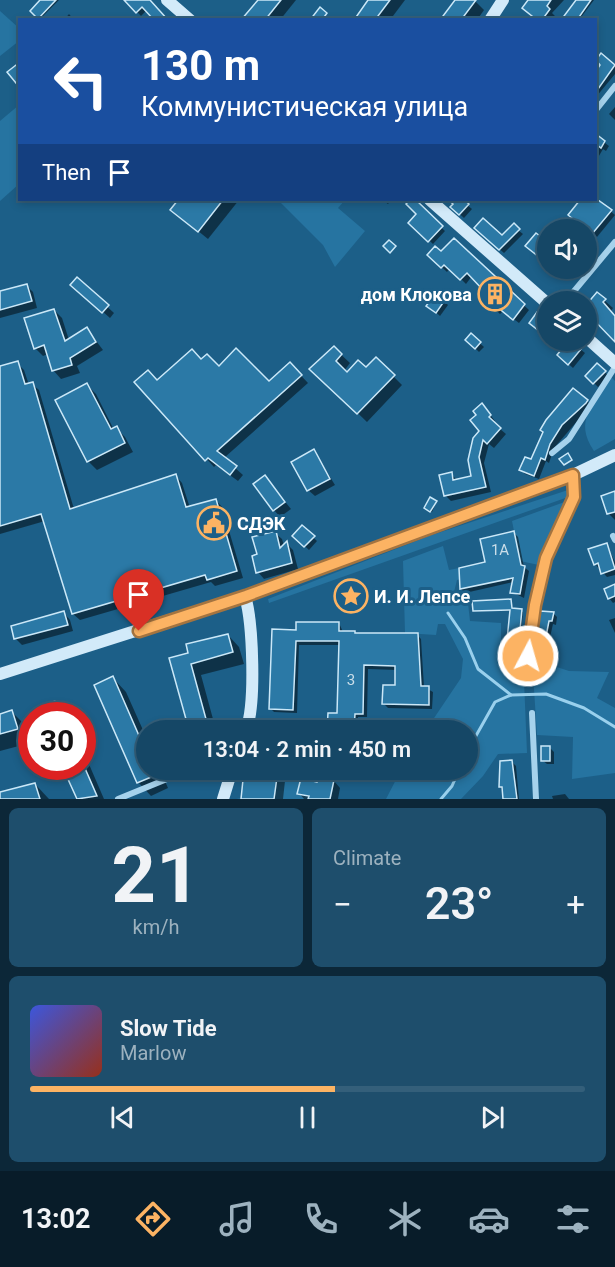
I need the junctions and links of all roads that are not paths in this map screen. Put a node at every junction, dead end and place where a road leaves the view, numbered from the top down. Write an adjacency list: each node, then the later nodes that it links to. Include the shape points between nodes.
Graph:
1 (168, 0): 3 (main road)
2 (500, 1): 4 (main road)
3 (188, 18)
4 (491, 18)
5 (615, 86): 6 (street)
6 (597, 109)
7 (431, 201): 10 (main road)
8 (615, 242): 9 (street)
9 (574, 291)
10 (537, 294)
11 (597, 348): 12 (main road)
12 (615, 365): 13 (street, via 569,439)
13 (552, 453)
14 (615, 455): 15 (main road)
15 (573, 475): 16 (main road); 17 (street, via 574,497 546,558)
16 (246, 596): 18 (main road); 20 (main road, via 252,655)
17 (528, 656)
18 (0, 674)
19 (532, 713): 25 (street)
20 (247, 720)
21 (165, 780): 23 (street)
22 (229, 780): 24 (main road)
23 (118, 799)
24 (223, 799)
25 (536, 799)

